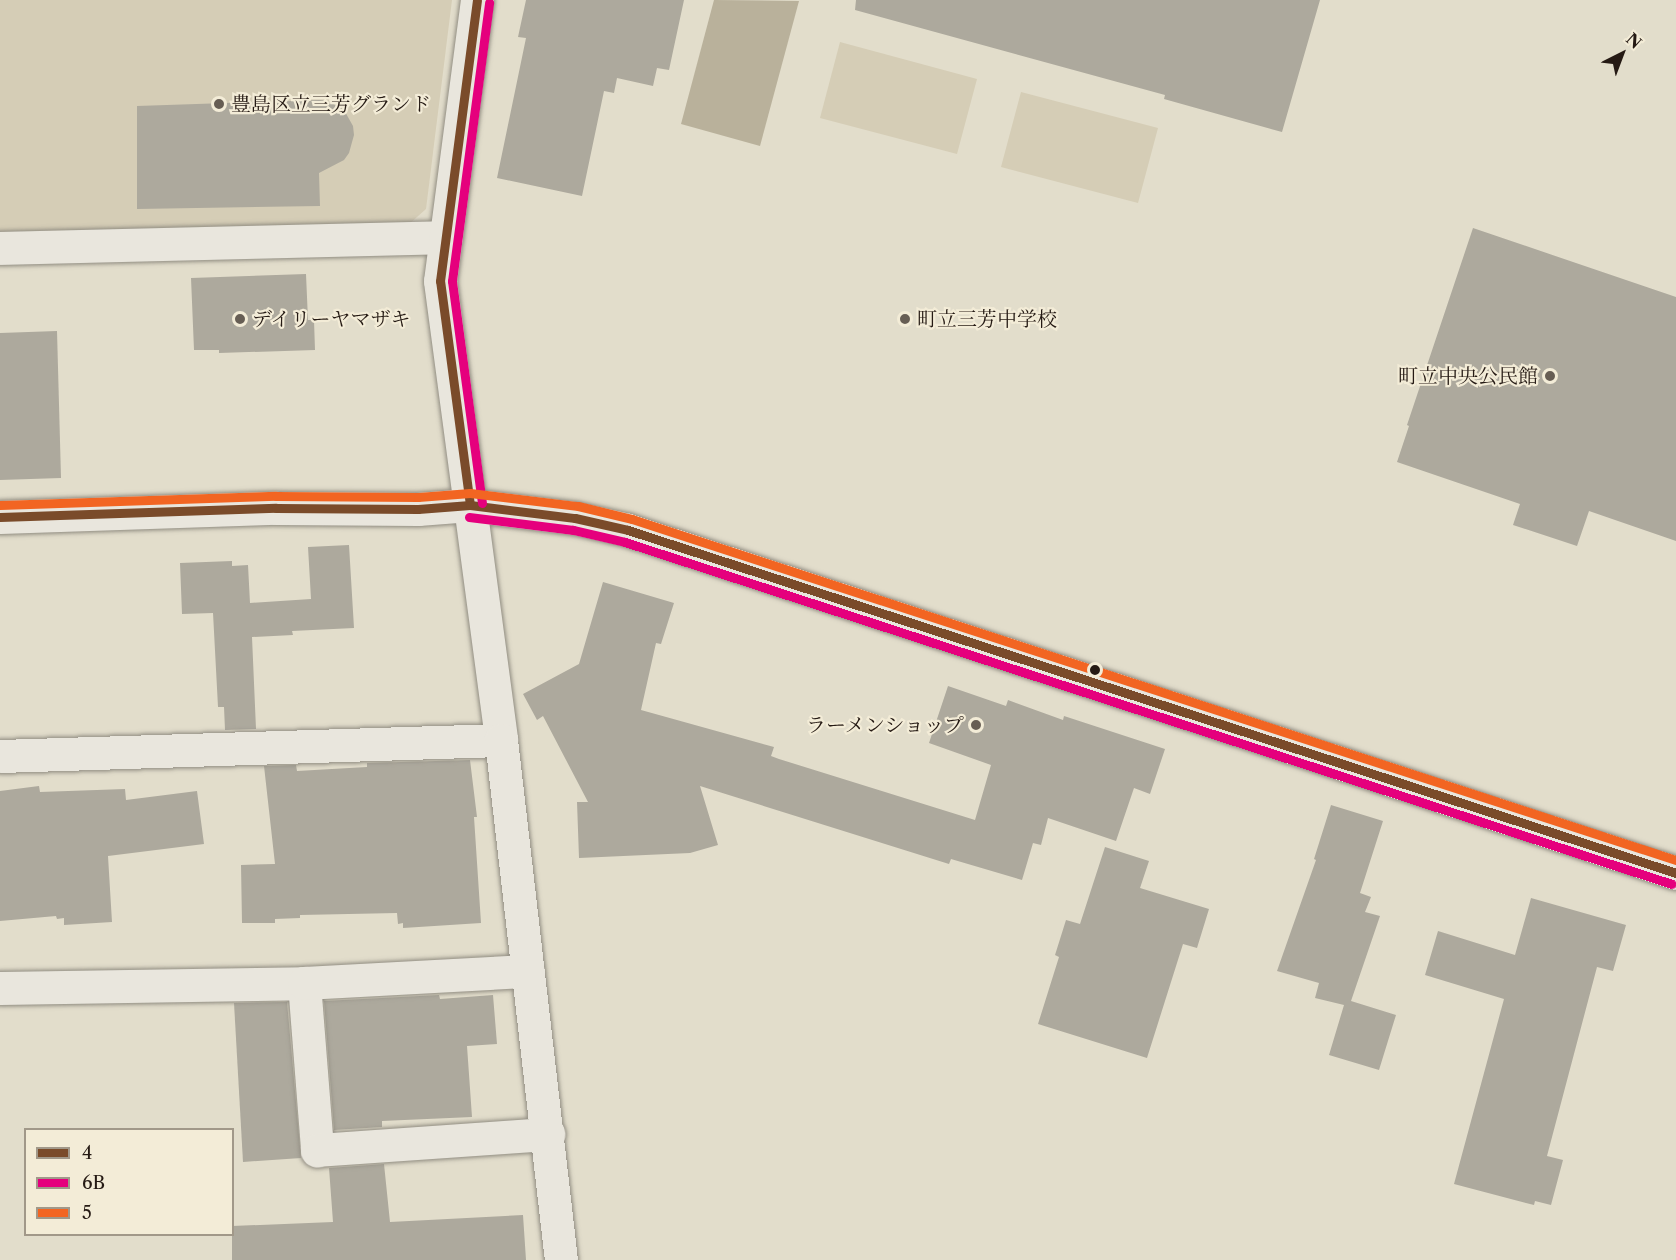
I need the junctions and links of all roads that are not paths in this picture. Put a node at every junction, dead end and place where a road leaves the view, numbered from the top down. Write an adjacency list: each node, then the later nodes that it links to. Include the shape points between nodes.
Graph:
1 (477, 0): 2 (street)
2 (446, 237): 3 (street); 4 (street, via 440,281)
3 (0, 248)
4 (470, 505): 5 (street); 6 (street); 8 (street, via 576,518 628,530)
5 (0, 517)
6 (501, 740): 7 (street); 9 (street)
7 (0, 756)
8 (1676, 873)
9 (528, 971): 10 (street); 12 (street)
10 (304, 983): 11 (street); 12 (street, via 316,1150)
11 (0, 988)
12 (548, 1134): 13 (street)
13 (561, 1260)

